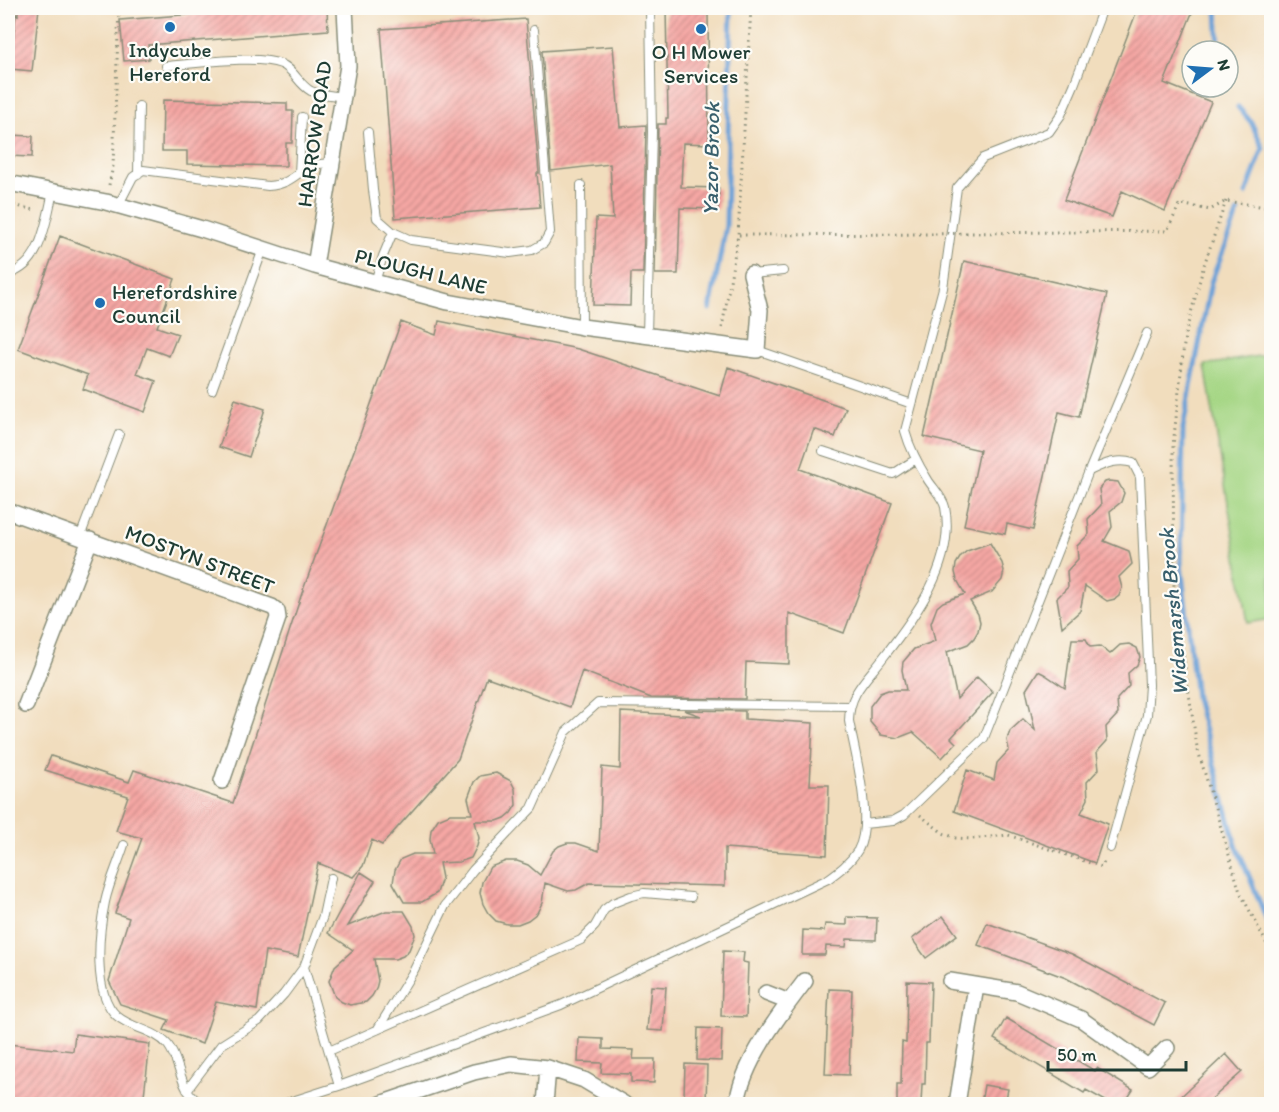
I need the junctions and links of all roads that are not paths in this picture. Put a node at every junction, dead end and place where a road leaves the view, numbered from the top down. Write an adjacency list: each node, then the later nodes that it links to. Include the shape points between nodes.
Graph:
1 (345, 8): 6 (street, HARROW ROAD, via 348,66)
2 (650, 8): 26 (lane, via 652,132)
3 (1103, 8): 29 (lane, via 1061,115 1049,132 983,158 957,188 943,288)
4 (534, 30): 17 (lane, via 550,232 544,243 532,250 510,253 411,240)
5 (166, 66): 6 (lane, via 258,59 291,68 312,91)
6 (343, 97): 10 (street, HARROW ROAD)
7 (138, 106): 12 (lane)
8 (302, 117): 11 (lane)
9 (368, 132): 17 (lane, via 377,218)
10 (332, 164): 11 (lane, via 318,162); 19 (street, HARROW ROAD)
11 (299, 173): 12 (lane, via 280,185 268,186 156,171 143,170)
12 (138, 174): 16 (lane)
13 (8, 183): 15 (street, PLOUGH LANE)
14 (581, 185): 24 (lane)
15 (53, 192): 16 (street, PLOUGH LANE); 21 (lane, via 36,251 26,264)
16 (112, 204): 18 (street, PLOUGH LANE)
17 (393, 232): 23 (lane)
18 (263, 249): 19 (street, PLOUGH LANE); 28 (lane)
19 (315, 266): 23 (street, PLOUGH LANE)
20 (783, 271): 22 (lane)
21 (8, 274)
22 (751, 274): 27 (street, via 760,310)
23 (375, 282): 24 (street, PLOUGH LANE, via 448,302)
24 (582, 327): 26 (street, PLOUGH LANE)
25 (1147, 333): 33 (lane)
26 (647, 335): 27 (street, PLOUGH LANE)
27 (757, 350): 29 (lane)
28 (212, 390)
29 (912, 404): 32 (lane, via 905,431)
30 (119, 434): 35 (lane)
31 (823, 451): 32 (lane, via 893,474)
32 (916, 459): 37 (lane, via 945,504 947,531 940,565 901,635)
33 (1089, 471): 39 (lane, via 984,738 904,816); 41 (lane, via 1121,460 1133,463 1140,477 1149,695 1147,715)
34 (8, 511): 35 (street, MOSTYN STREET)
35 (85, 539): 36 (street); 38 (street, MOSTYN STREET, via 277,611 278,618)
36 (26, 705)
37 (849, 706): 39 (lane); 50 (lane, via 598,703 566,732 532,808 445,906 414,970)
38 (222, 781)
39 (864, 824): 54 (lane, via 859,848 828,879 561,1005)
40 (124, 845): 55 (lane, via 105,901 100,984 107,1004 117,1016 154,1034 169,1047)
41 (1110, 848)
42 (331, 878): 44 (lane, via 323,916)
43 (691, 897): 50 (lane, via 644,893 614,903 581,940)
44 (304, 968): 52 (lane); 55 (lane, via 260,1021 221,1045)
45 (805, 981): 49 (street)
46 (950, 981): 47 (street)
47 (976, 986): 51 (street, via 1017,992 1081,1019 1148,1067); 62 (street)
48 (766, 993): 49 (street)
49 (789, 1002): 61 (street, via 751,1061 739,1087)
50 (377, 1030): 52 (lane)
51 (1167, 1048)
52 (329, 1051): 54 (lane)
53 (548, 1068): 58 (street, via 511,1064 474,1072); 59 (street); 60 (street, via 584,1080)
54 (339, 1086): 57 (lane)
55 (187, 1090): 56 (lane)
56 (200, 1104)
57 (282, 1104)
58 (380, 1104)
59 (545, 1104)
60 (624, 1104)
61 (737, 1104)
62 (957, 1104)

